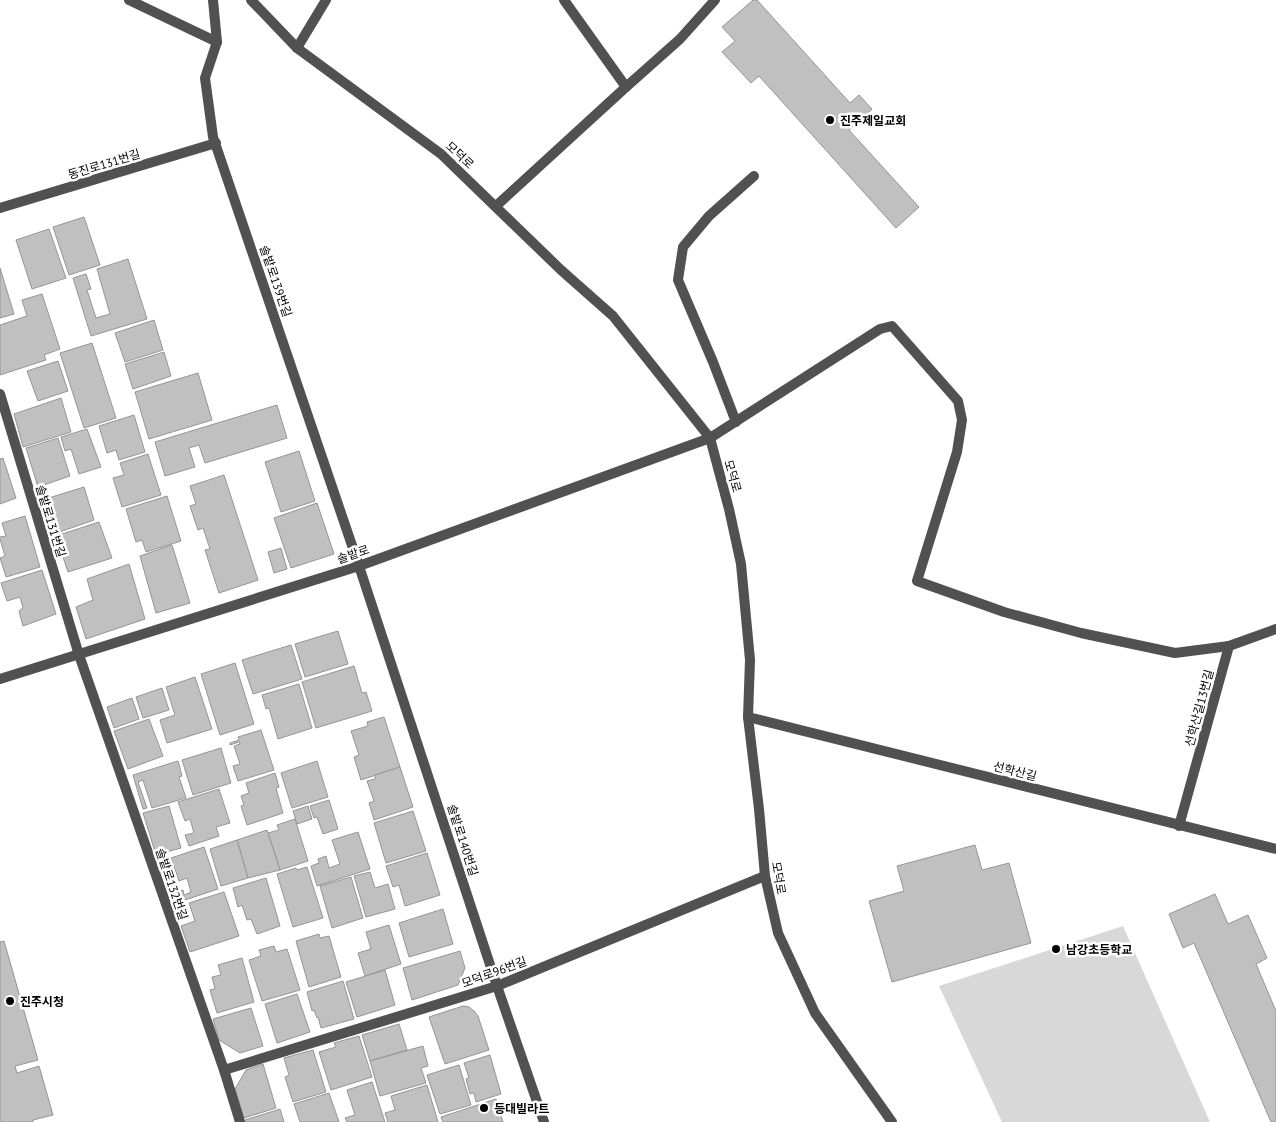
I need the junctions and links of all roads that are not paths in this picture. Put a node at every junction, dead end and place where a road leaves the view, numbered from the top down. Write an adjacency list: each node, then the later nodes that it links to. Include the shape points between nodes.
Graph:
1 (129, 0): 7 (street)
2 (213, 0): 7 (street, 솔밭로139번길)
3 (251, 0): 8 (street, 모덕로)
4 (326, 0): 8 (street)
5 (564, 0): 9 (street)
6 (715, 0): 9 (street, via 680,40)
7 (217, 42): 10 (street, 솔밭로139번길, via 205,78)
8 (297, 48): 12 (street, 모덕로, via 441,154)
9 (626, 86): 12 (street)
10 (216, 143): 13 (street, 동진로131번길); 17 (street, 솔밭로139번길)
11 (754, 176): 15 (street, via 709,216 683,247 678,280)
12 (496, 206): 16 (street, 모덕로, via 613,316)
13 (0, 208)
14 (0, 394): 20 (street, 솔밭로131번길)
15 (736, 422): 16 (street, 솔밭로); 19 (street, 솔밭로, via 880,329 892,326 958,401 962,420 957,452 917,581 1004,612 1175,653)
16 (710, 438): 17 (street, 솔밭로); 22 (street, 모덕로, via 741,564 750,660)
17 (360, 566): 20 (street, 솔밭로); 26 (street, 솔밭로140번길)
18 (1276, 629): 19 (street)
19 (1229, 646): 23 (street, 선학산길13번길)
20 (79, 655): 21 (street, 솔밭로); 27 (street, 솔밭로132번길)
21 (0, 680)
22 (748, 717): 23 (street, 선학산길); 25 (street, 모덕로)
23 (1179, 826): 24 (street, 선학산길)
24 (1276, 849)
25 (764, 876): 26 (street, 모덕로96번길); 30 (street, 모덕로, via 778,933 816,1013)
26 (497, 986): 27 (street, 모덕로96번길); 29 (street, 솔밭로140번길)
27 (224, 1070): 28 (street, 솔밭로132번길)
28 (240, 1122)
29 (544, 1122)
30 (892, 1122)

